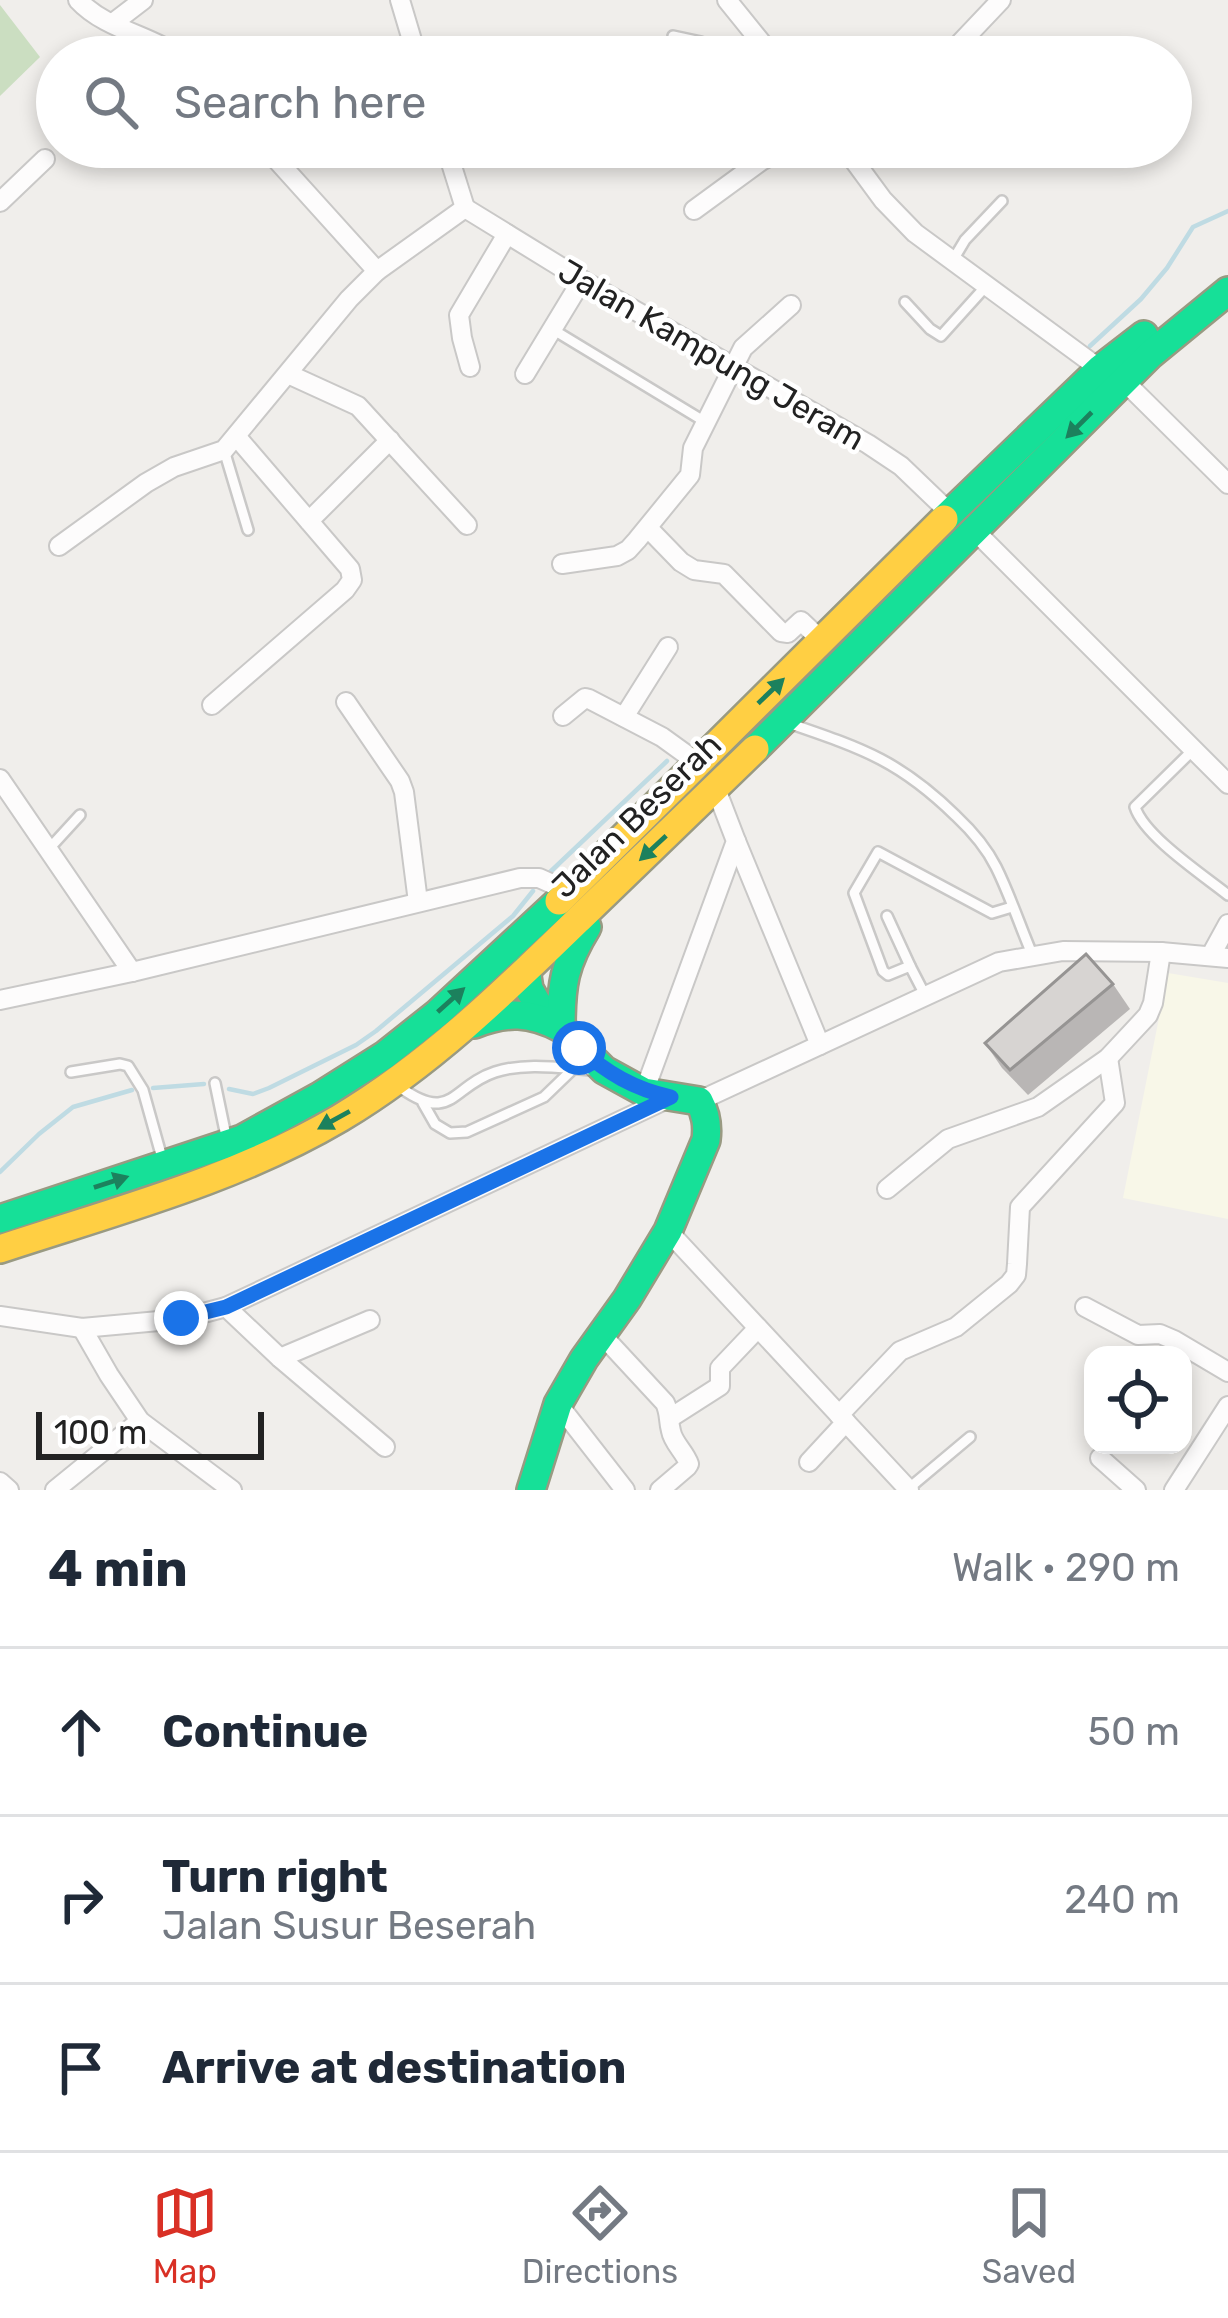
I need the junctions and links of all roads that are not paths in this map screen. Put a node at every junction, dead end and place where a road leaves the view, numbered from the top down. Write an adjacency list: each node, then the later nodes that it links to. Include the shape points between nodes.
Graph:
1 (78, 0): 6 (street)
2 (143, 0): 6 (street)
3 (400, 0): 8 (street)
4 (727, 0): 9 (street)
5 (1001, 0): 10 (street)
6 (113, 23): 7 (street)
7 (143, 36)
8 (411, 36)
9 (755, 36)
10 (967, 36)
11 (36, 168): 17 (street)
12 (285, 168): 22 (street)
13 (453, 168): 18 (street)
14 (751, 168): 19 (street)
15 (865, 168): 21 (street, via 915,233)
16 (1003, 201): 21 (lane)
17 (0, 202)
18 (465, 208): 20 (street, Jalan Kampung Jeram); 22 (street)
19 (694, 210)
20 (507, 234): 24 (street, Jalan Kampung Jeram); 30 (street, via 459,315)
21 (952, 260): 25 (street)
22 (377, 271): 32 (street)
23 (1228, 276): 34 (main road, Jalan Beserah, via 1176,310)
24 (582, 280): 29 (street); 31 (street, Jalan Kampung Jeram)
25 (986, 285): 27 (lane, via 941,336); 34 (street)
26 (1228, 291): 34 (main road, Jalan Beserah)
27 (905, 302)
28 (791, 305): 31 (street)
29 (552, 329): 33 (street); 35 (lane)
30 (470, 367)
31 (732, 368): 35 (street); 39 (street, Jalan Kampung Jeram, via 868,444)
32 (288, 374): 36 (street, via 358,406); 37 (street)
33 (525, 374)
34 (1112, 375): 38 (street); 39 (main road, Jalan Beserah); 44 (main road, Jalan Beserah, one-way to 44)
35 (707, 423): 42 (street, via 690,475)
36 (390, 440): 40 (street); 41 (street)
37 (230, 443): 40 (street); 43 (lane); 45 (street, via 146,483)
38 (1228, 484)
39 (950, 513): 47 (main road, Jalan Beserah)
40 (309, 521): 50 (street, via 352,580)
41 (467, 525)
42 (648, 528): 46 (street, via 617,556); 47 (street, via 694,570 724,574 781,632 801,621)
43 (248, 530)
44 (974, 530): 53 (main road, Jalan Beserah); 54 (street)
45 (59, 546)
46 (562, 564)
47 (822, 641): 55 (main road, Jalan Beserah, one-way to 47)
48 (668, 647): 52 (street)
49 (346, 701): 65 (street, via 404,792)
50 (212, 705)
51 (563, 716): 52 (street, via 585,698)
52 (624, 717): 55 (street)
53 (785, 722): 58 (main road, Jalan Beserah); 66 (lane, via 865,750 923,785 977,837)
54 (1193, 749): 57 (street); 64 (lane, via 1136,814)
55 (698, 763): 63 (main road, Jalan Beserah)
56 (0, 779): 61 (street)
57 (1228, 784)
58 (716, 789): 60 (street); 62 (main road, Jalan Beserah, one-way to 62)
59 (80, 815): 61 (lane)
60 (736, 841): 81 (street); 88 (street)
61 (47, 851): 76 (street)
62 (614, 885): 75 (main road, Jalan Beserah); 80 (main road, via 561,973)
63 (568, 891): 65 (street, via 520,878); 69 (main road, Jalan Beserah)
64 (1228, 896)
65 (418, 902): 76 (street)
66 (1012, 907): 71 (lane); 74 (lane, via 992,913 878,852 854,892 883,971)
67 (887, 916): 74 (lane)
68 (1228, 923): 72 (street)
69 (530, 930): 73 (main road, Jalan Beserah); 75 (main road)
70 (1161, 952): 71 (street); 72 (street); 82 (street, via 1148,1015)
71 (1032, 954): 77 (street)
72 (1219, 956)
73 (491, 965): 75 (main road); 90 (main road, Jalan Beserah, one-way to 73, via 385,1055)
74 (910, 966): 77 (lane)
75 (526, 969): 79 (main road, Jalan Beserah); 80 (main road, via 529,989)
76 (133, 972): 78 (street)
77 (925, 995): 81 (street)
78 (0, 1000)
79 (463, 1028): 80 (main road, via 522,1012); 87 (main road, Jalan Beserah)
80 (561, 1028): 84 (main road)
81 (820, 1046): 88 (street)
82 (1108, 1058): 92 (street, via 1039,1107 948,1139); 108 (street, via 1115,1102 1020,1207 1016,1275 956,1327 900,1351)
83 (573, 1069): 84 (lane); 89 (lane, via 492,1073 446,1102); 89 (lane, via 544,1097 467,1132 434,1124)
84 (604, 1070): 88 (main road)
85 (71, 1072): 91 (lane, via 128,1066)
86 (215, 1083): 90 (lane)
87 (395, 1083): 89 (lane); 95 (main road, Jalan Beserah, one-way to 95, via 252,1163)
88 (672, 1097): 94 (main road, via 707,1114 706,1139); 96 (street)
89 (422, 1103)
90 (228, 1144): 91 (main road, Jalan Beserah)
91 (164, 1165): 93 (main road, Jalan Beserah, one-way to 91)
92 (886, 1189)
93 (0, 1220)
94 (668, 1232): 101 (street); 102 (main road)
95 (0, 1249)
96 (226, 1307): 100 (street); 103 (street)
97 (1085, 1307): 104 (street, via 1138,1335 1174,1340)
98 (0, 1316): 100 (street)
99 (370, 1320): 103 (street)
100 (82, 1328): 109 (street)
101 (758, 1328): 107 (street, via 720,1368 720,1387); 108 (street)
102 (602, 1335): 105 (main road); 107 (street)
103 (280, 1358): 112 (street)
104 (1228, 1372)
105 (558, 1404): 121 (main road); 122 (street)
106 (1228, 1406): 111 (street)
107 (670, 1418): 123 (street, via 689,1464)
108 (842, 1419): 115 (street); 117 (street)
109 (140, 1421): 119 (street); 120 (street)
110 (970, 1437): 117 (lane)
111 (1192, 1443)
112 (385, 1447)
113 (1187, 1454): 125 (street)
114 (1100, 1458): 124 (street)
115 (809, 1462)
116 (0, 1482): 118 (street)
117 (909, 1489)
118 (9, 1490)
119 (55, 1490)
120 (232, 1490)
121 (531, 1490)
122 (625, 1490)
123 (660, 1490)
124 (1136, 1490)
125 (1174, 1490)

